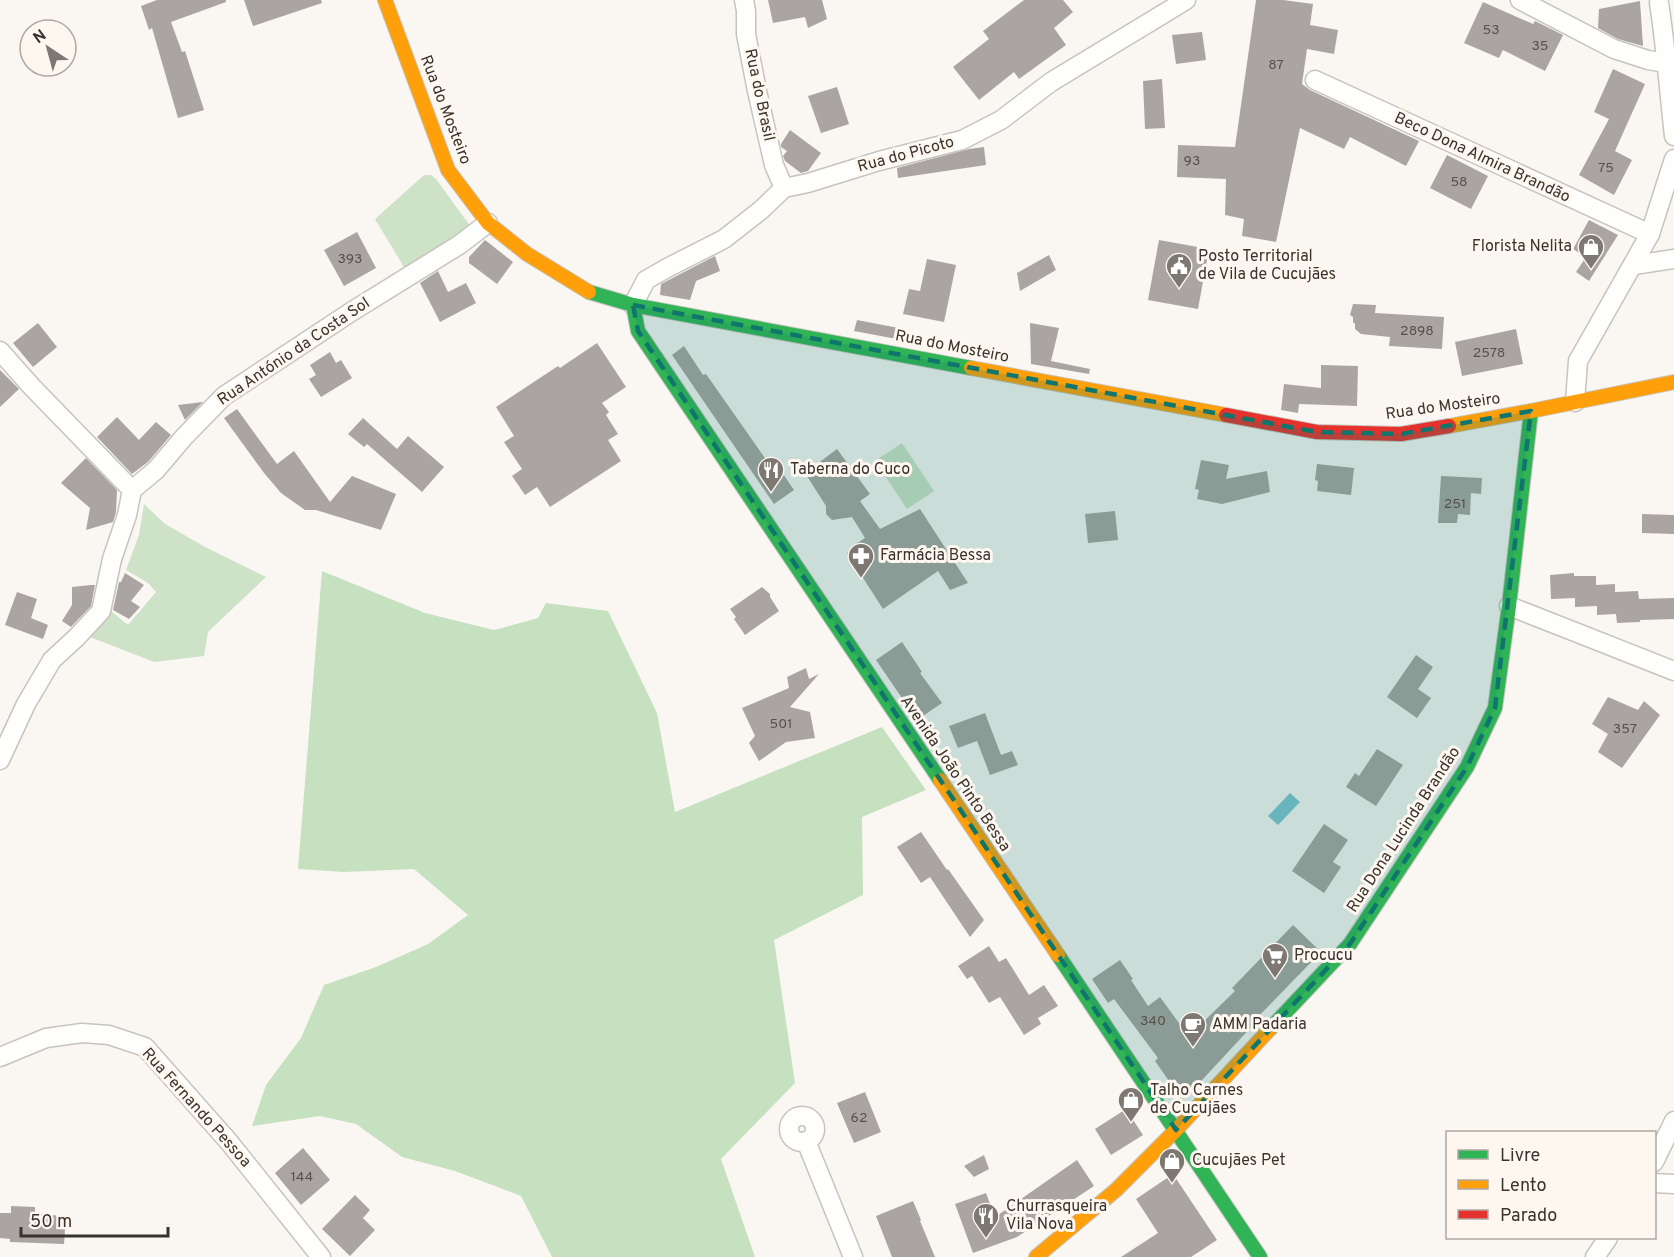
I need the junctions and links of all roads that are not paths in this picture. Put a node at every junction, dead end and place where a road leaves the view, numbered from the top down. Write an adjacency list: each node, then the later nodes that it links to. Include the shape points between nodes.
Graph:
1 (385, 0): 11 (main road, Rua do Mosteiro, via 448,170)
2 (744, 0): 10 (street, Rua do Brasil, via 746,34 760,102 774,165)
3 (1186, 0): 10 (street, Rua do Picoto, via 1051,82 1001,120 962,140)
4 (1520, 0): 6 (street, via 1614,48 1648,60)
5 (1663, 5): 6 (street)
6 (1668, 48): 8 (street)
7 (1315, 80): 12 (street, Beco Dona Almira Brandão)
8 (1674, 136)
9 (1674, 159): 12 (street)
10 (784, 188): 15 (street, via 724,239 646,280)
11 (488, 223): 15 (main road, Rua do Mosteiro, via 528,254 588,291); 20 (street, Rua António da Costa Sol, via 224,396 156,470)
12 (1650, 234): 14 (street)
13 (1674, 259): 14 (street)
14 (1634, 265): 18 (street, via 1578,361)
15 (633, 305): 19 (main road, Rua do Mosteiro, via 1317,432 1401,434); 26 (main road, Avenida João Pinto Bessa, via 638,330 718,452)
16 (0, 351): 20 (street)
17 (1674, 382): 18 (main road, Rua do Mosteiro)
18 (1575, 402): 19 (main road, Rua do Mosteiro)
19 (1531, 411): 21 (main road, Rua Dona Lucinda Brandão)
20 (132, 490): 23 (street, via 101,611 52,660)
21 (1509, 606): 22 (street); 26 (main road, Rua Dona Lucinda Brandão, via 1495,708 1467,766 1350,944)
22 (1674, 671)
23 (0, 760)
24 (0, 1057): 32 (street, Rua Fernando Pessoa, via 46,1038 82,1033 109,1035 145,1047)
25 (1674, 1121): 28 (street)
26 (1176, 1130): 34 (main road, Rua Dona Lucinda Brandão, via 1116,1190); 35 (main road, Avenida João Pinto Bessa)
27 (807, 1141): 33 (street)
28 (1656, 1158)
29 (1656, 1183): 30 (street)
30 (1674, 1184)
31 (1607, 1239): 36 (street)
32 (321, 1257)
33 (853, 1257)
34 (1036, 1257)
35 (1260, 1257)
36 (1595, 1257)

